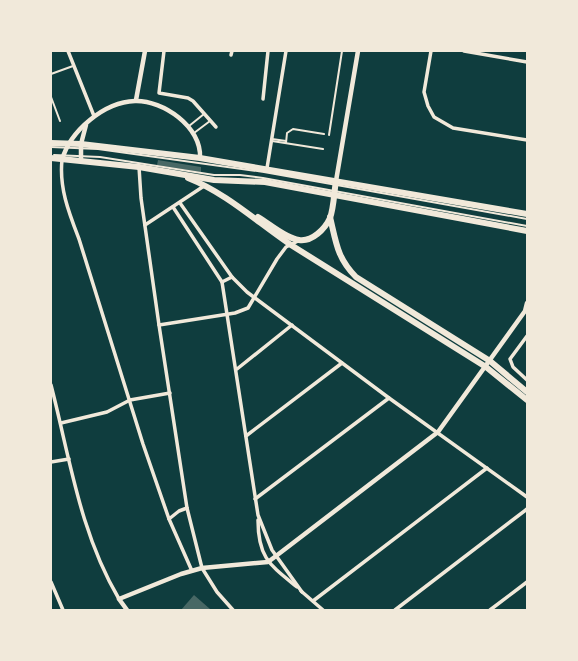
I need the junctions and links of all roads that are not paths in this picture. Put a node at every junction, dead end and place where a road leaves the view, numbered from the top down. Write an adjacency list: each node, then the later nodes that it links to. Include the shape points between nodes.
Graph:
1 (68, 51): 11 (street)
2 (145, 51): 15 (street)
3 (164, 51): 16 (street, via 159,93 188,98)
4 (268, 51): 14 (street)
5 (286, 51): 26 (street)
6 (342, 51): 25 (lane)
7 (358, 51): 43 (street)
8 (430, 51): 27 (street, via 424,92 434,117 453,128)
9 (464, 51): 10 (street)
10 (527, 62)
11 (74, 66): 12 (lane); 17 (street)
12 (51, 74)
13 (51, 97): 18 (lane)
14 (263, 99)
15 (136, 100): 17 (street, via 125,102); 21 (street, via 174,113)
16 (205, 113): 20 (street); 21 (lane)
17 (94, 116): 19 (street)
18 (60, 121)
19 (88, 121): 30 (street); 31 (street)
20 (211, 121): 22 (street); 23 (lane)
21 (189, 126): 23 (street)
22 (216, 127)
23 (194, 134): 38 (street)
24 (324, 134): 28 (lane, via 293,128 287,133)
25 (329, 135)
26 (272, 140): 28 (lane); 40 (street)
27 (527, 140)
28 (286, 142): 33 (lane)
29 (51, 143): 30 (main road)
30 (67, 146): 31 (main road); 32 (lane); 36 (street)
31 (80, 146): 37 (street); 38 (main road); 43 (lane, via 264,172)
32 (51, 147)
33 (323, 148)
34 (51, 155): 36 (lane)
35 (51, 158): 36 (main road)
36 (63, 158): 37 (main road); 72 (street, via 63,188 67,208)
37 (81, 158): 39 (main road); 43 (lane, via 119,159 214,175 240,175)
38 (200, 158): 40 (main road)
39 (139, 167): 41 (main road); 50 (street)
40 (267, 168): 43 (main road)
41 (175, 174): 42 (main road); 43 (main road, via 214,180)
42 (204, 186): 44 (street); 46 (main road)
43 (335, 188): 47 (main road); 48 (main road); 49 (lane); 51 (lane); 52 (main road)
44 (180, 203): 45 (street); 55 (street)
45 (173, 207): 50 (street); 56 (street)
46 (241, 208): 53 (main road); 54 (main road)
47 (527, 214)
48 (330, 217): 53 (main road, via 319,233); 65 (main road, via 340,257 356,277)
49 (527, 219)
50 (145, 225): 61 (street)
51 (527, 226)
52 (527, 231)
53 (299, 240): 54 (street)
54 (291, 245): 57 (street, via 286,247); 65 (main road)
55 (232, 278): 56 (street); 57 (street)
56 (222, 282): 60 (street)
57 (254, 298): 60 (street, via 248,308); 62 (street)
58 (527, 302): 59 (street)
59 (526, 312): 65 (street)
60 (228, 314): 61 (street); 66 (street)
61 (159, 325): 70 (street)
62 (292, 325): 64 (street); 66 (street)
63 (527, 336): 67 (street, via 510,359 513,367)
64 (342, 363): 71 (street); 76 (street)
65 (488, 364): 69 (main road); 73 (main road); 75 (street)
66 (237, 368): 76 (street)
67 (527, 380)
68 (51, 385): 74 (street)
69 (527, 392)
70 (170, 393): 72 (street); 82 (street)
71 (389, 398): 75 (street); 81 (street)
72 (130, 400): 74 (street, via 107,412); 85 (street)
73 (527, 400)
74 (61, 423): 77 (street)
75 (438, 432): 79 (street); 86 (street)
76 (246, 436): 81 (street)
77 (68, 458): 78 (street); 93 (street, via 95,554)
78 (51, 462)
79 (487, 468): 80 (street); 94 (street)
80 (527, 497)
81 (255, 499): 84 (street)
82 (187, 508): 85 (street); 88 (street)
83 (527, 509): 99 (street)
84 (258, 515): 86 (street); 87 (street, via 260,542)
85 (169, 518): 89 (street)
86 (276, 556): 87 (street); 92 (street)
87 (268, 562): 88 (street); 92 (street)
88 (202, 568): 89 (street); 97 (street, via 217,592)
89 (192, 571): 93 (street)
90 (51, 582): 95 (street)
91 (527, 582): 100 (street)
92 (302, 592): 94 (street)
93 (119, 599): 96 (street)
94 (313, 601): 98 (street)
95 (63, 610)
96 (127, 610)
97 (233, 610)
98 (323, 610)
99 (395, 610)
100 (490, 610)

